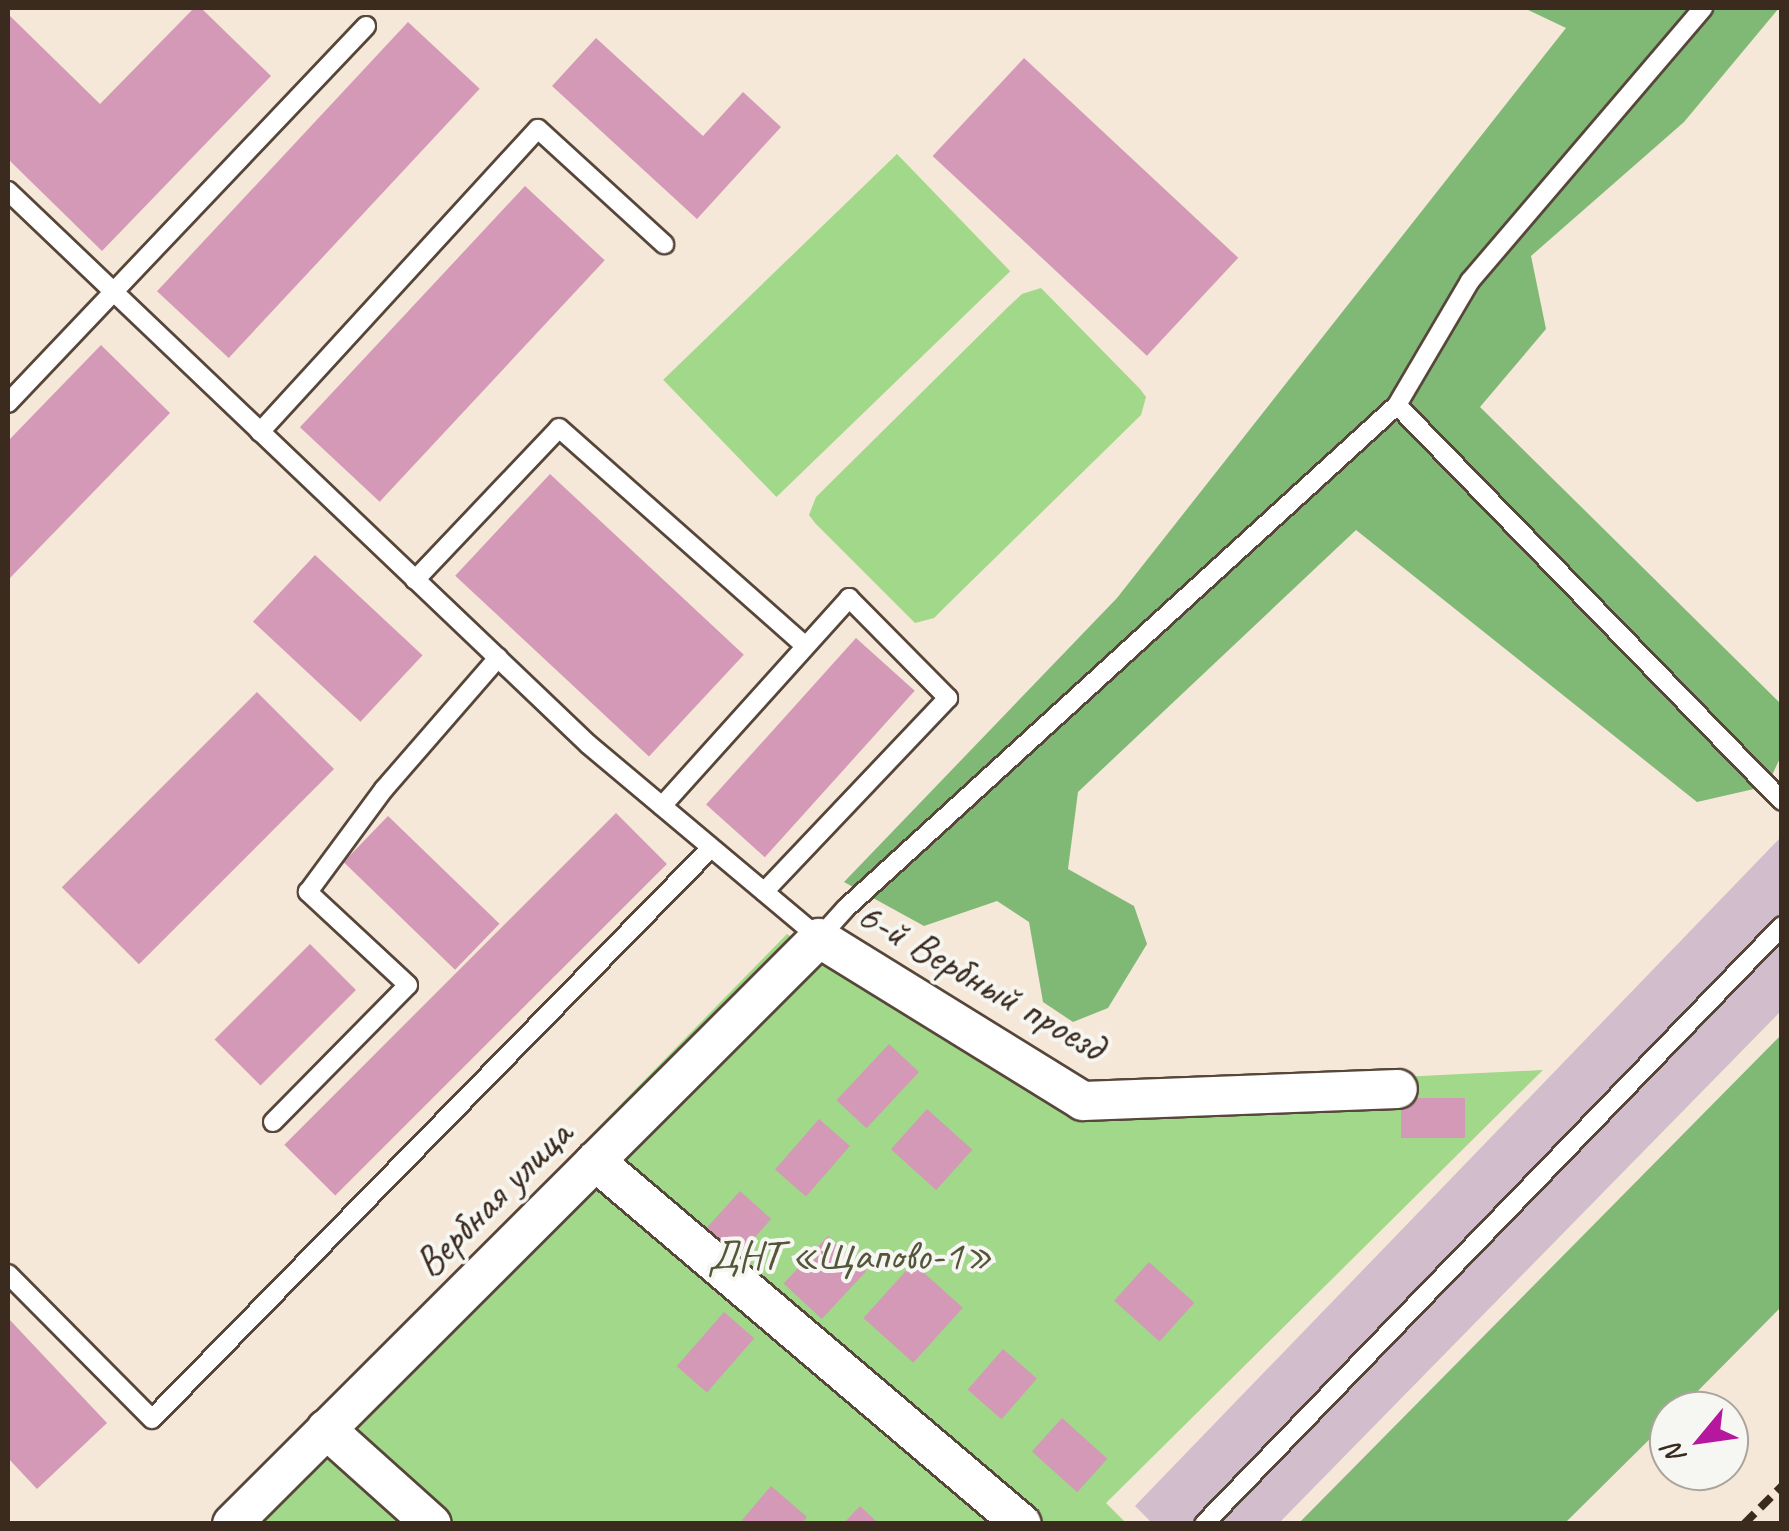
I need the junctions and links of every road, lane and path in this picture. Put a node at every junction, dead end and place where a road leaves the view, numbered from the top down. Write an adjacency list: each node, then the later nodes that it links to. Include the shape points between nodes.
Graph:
1 (1703, 8): 7 (lane, via 1470,281)
2 (366, 26): 5 (lane)
3 (8, 191): 5 (lane)
4 (664, 244): 8 (lane, via 538,130)
5 (114, 293): 6 (lane); 8 (lane)
6 (8, 403)
7 (1398, 406): 12 (lane); 17 (lane)
8 (260, 432): 9 (lane)
9 (416, 580): 10 (lane, via 559,428); 11 (lane)
10 (806, 646): 13 (lane); 15 (lane, via 849,598 948,698)
11 (498, 658): 13 (lane); 19 (lane, via 384,789 308,892 408,984)
12 (1782, 800)
13 (662, 806): 14 (lane)
14 (711, 848): 15 (lane); 21 (lane, via 152,1419)
15 (764, 892): 17 (lane)
16 (1782, 926): 26 (lane)
17 (819, 938): 18 (street, 6-й Вербный проезд, via 1083,1101); 20 (street, Вербная улица)
18 (1398, 1089)
19 (272, 1122)
20 (595, 1161): 22 (street, Вербная улица); 25 (street)
21 (8, 1274)
22 (326, 1430): 23 (street, Вербная улица); 24 (street)
23 (232, 1524)
24 (432, 1524)
25 (1022, 1524)
26 (1204, 1524)

